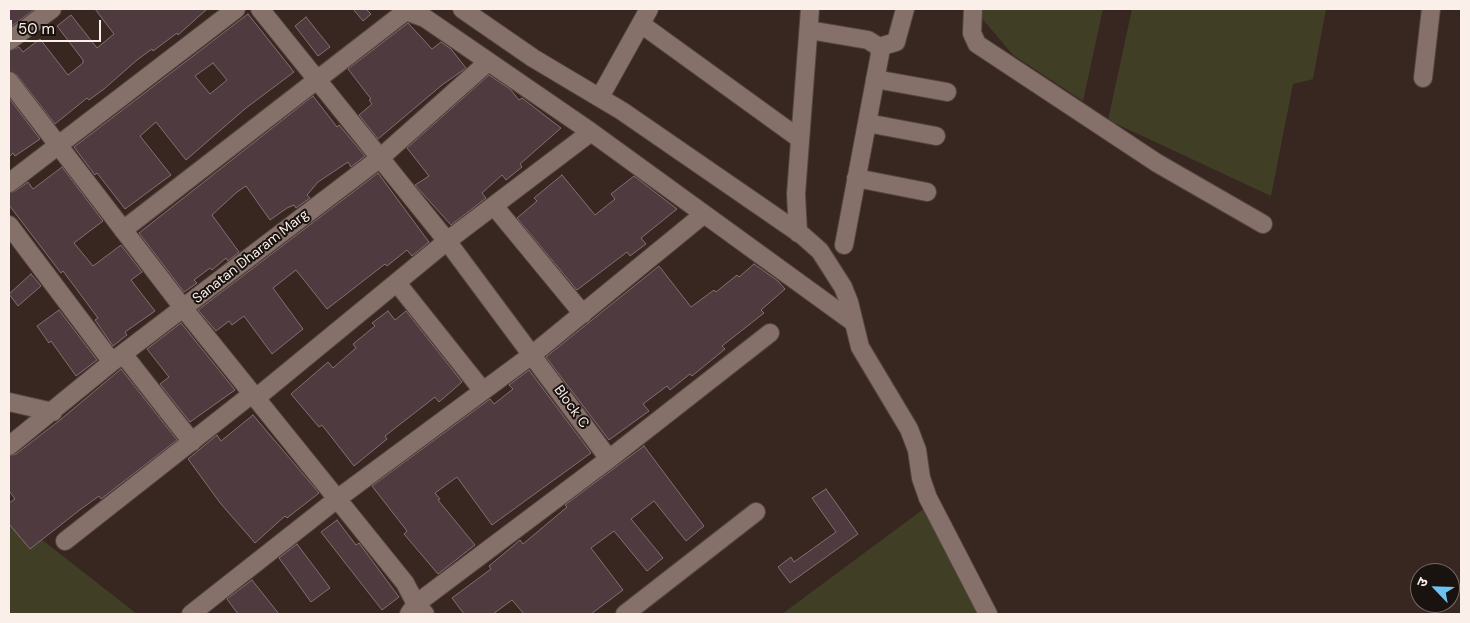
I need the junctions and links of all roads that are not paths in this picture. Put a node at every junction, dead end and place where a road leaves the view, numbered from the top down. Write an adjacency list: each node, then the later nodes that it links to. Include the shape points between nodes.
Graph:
1 (52, 9): 11 (street)
2 (236, 9): 24 (street)
3 (260, 9): 16 (street, Block C)
4 (462, 9): 19 (street, via 525,53)
5 (810, 9): 10 (street)
6 (905, 9): 12 (street, via 896,42)
7 (973, 9): 31 (street, via 972,33 976,44 1157,163)
8 (1431, 9): 14 (street)
9 (645, 16): 19 (street); 23 (street)
10 (809, 30): 12 (street, via 868,40); 23 (street)
11 (9, 42)
12 (879, 47): 15 (street)
13 (488, 62): 16 (street, via 425,18 406,11); 21 (street); 25 (street, Sanatan Dharam Marg)
14 (1423, 78)
15 (875, 79): 18 (street); 20 (street)
16 (316, 80): 25 (street, Block C); 33 (street)
17 (9, 82): 24 (street)
18 (947, 92)
19 (600, 97): 34 (street)
20 (867, 123): 22 (street); 26 (street)
21 (591, 132): 29 (street); 30 (street)
22 (936, 136)
23 (800, 139): 34 (street, via 796,194)
24 (57, 145): 27 (street); 33 (street)
25 (380, 158): 35 (street, Block C); 38 (street, Sanatan Dharam Marg)
26 (856, 178): 28 (street); 36 (street)
27 (9, 183)
28 (927, 192)
29 (494, 206): 35 (street); 39 (street)
30 (704, 214): 39 (street); 40 (street)
31 (1263, 224)
32 (9, 226): 43 (street)
33 (123, 230): 38 (street)
34 (798, 233): 40 (street, via 820,251 834,272 849,302)
35 (447, 241): 37 (street); 42 (street, Block C)
36 (844, 245)
37 (397, 283): 44 (street); 45 (street)
38 (184, 309): 43 (street, Sanatan Dharam Marg); 45 (street)
39 (583, 314): 42 (street)
40 (853, 322): 57 (street, via 860,347 914,441 928,498)
41 (770, 333): 50 (street)
42 (533, 354): 44 (street); 50 (street, Block C)
43 (118, 358): 47 (street, Sanatan Dharam Marg); 48 (street)
44 (483, 391): 51 (street)
45 (254, 396): 48 (street); 51 (street)
46 (9, 402): 47 (street)
47 (53, 412): 49 (street, Sanatan Dharam Marg)
48 (192, 442): 53 (street)
49 (9, 446)
50 (609, 459): 54 (street)
51 (337, 499): 54 (street, via 405,583); 55 (street)
52 (756, 512): 56 (street)
53 (65, 541)
54 (417, 611)
55 (191, 614)
56 (625, 614)
57 (988, 614)

